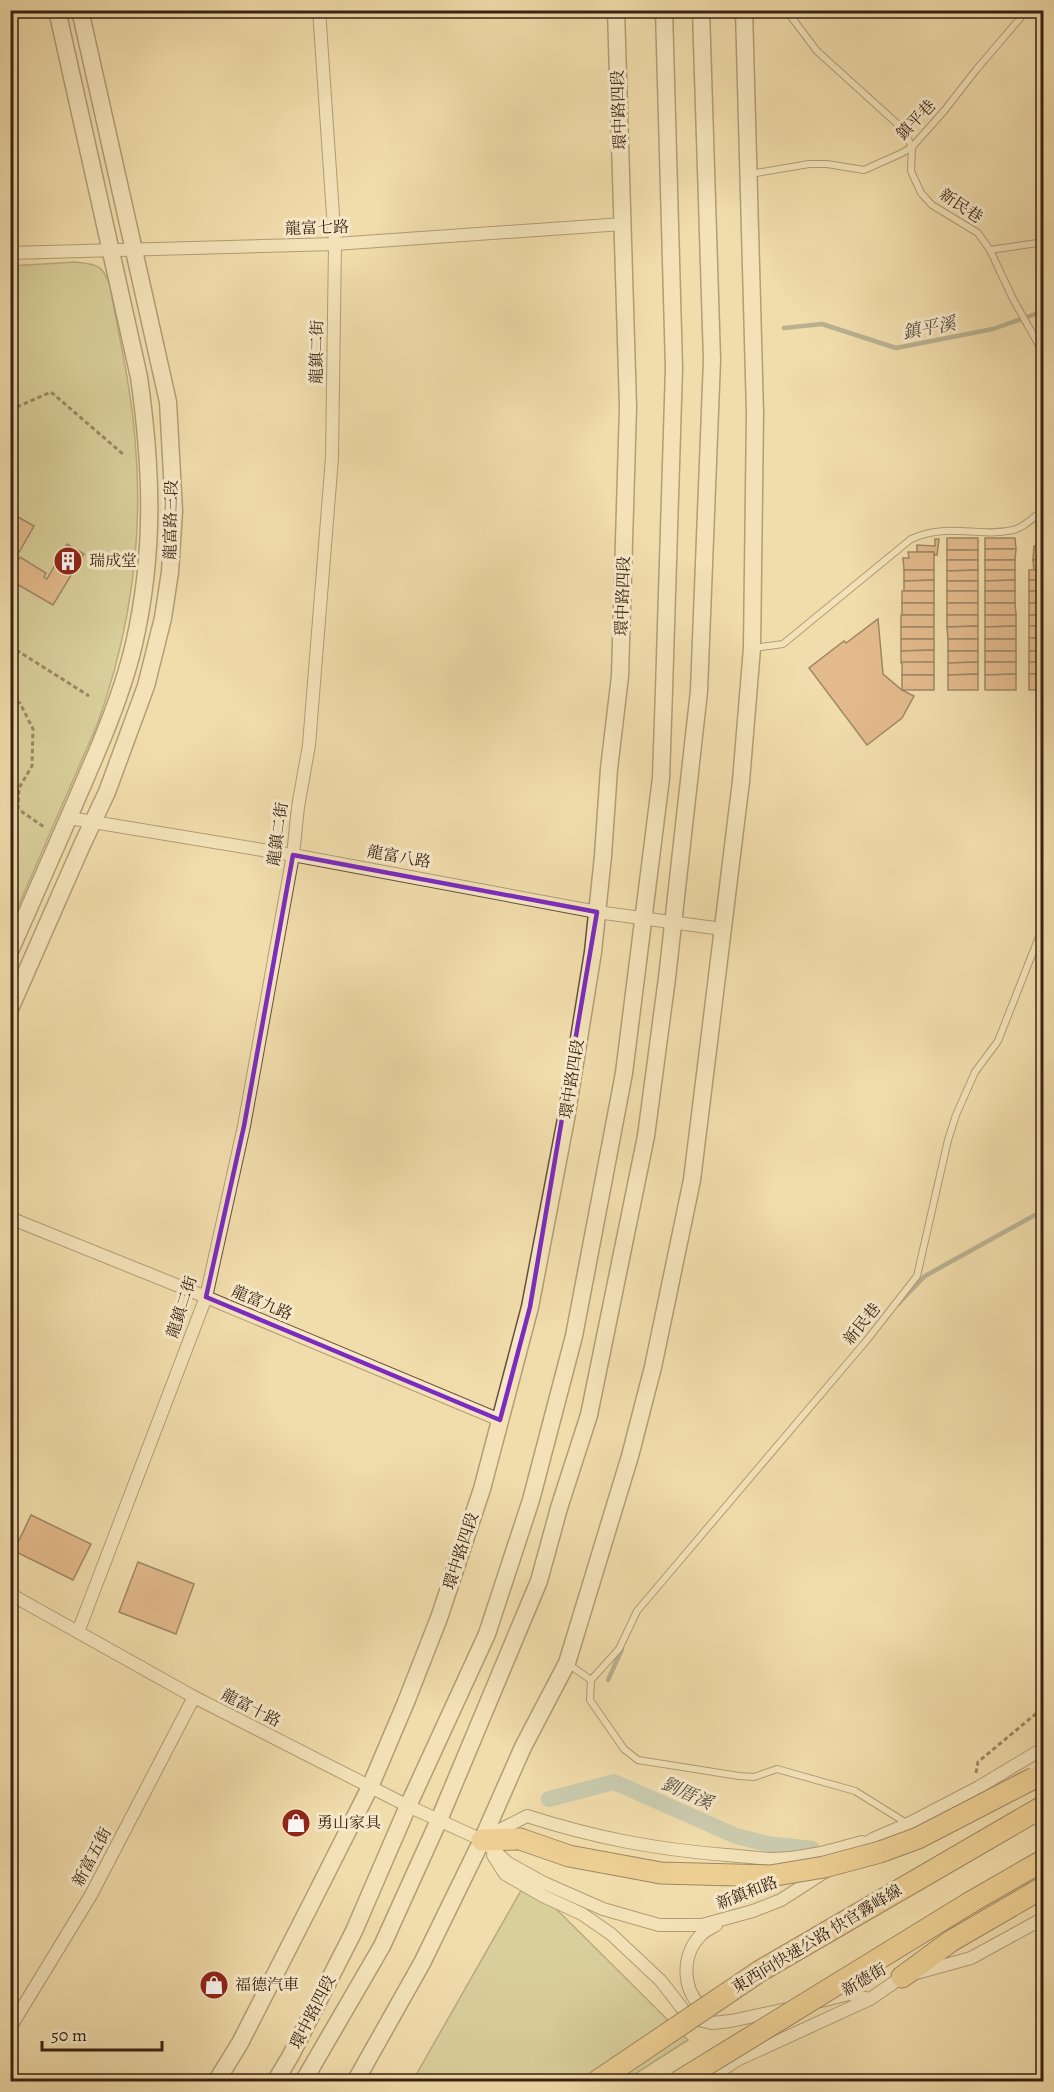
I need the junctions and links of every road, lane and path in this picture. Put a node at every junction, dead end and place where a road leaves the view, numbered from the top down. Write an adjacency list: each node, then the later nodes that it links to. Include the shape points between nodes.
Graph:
1 (57, 10): 15 (street, 龍富路三段)
2 (80, 10): 16 (street, 龍富路三段)
3 (319, 10): 14 (street, 龍鎮二街)
4 (616, 10): 12 (street, 環中路四段)
5 (664, 10): 32 (street, 環中路四段, via 674,368 661,778)
6 (701, 10): 33 (street, 環中路四段, via 712,360 699,692)
7 (744, 10): 11 (street)
8 (786, 10): 10 (lane, via 817,51 903,129)
9 (1027, 10): 10 (lane, 鎮平巷)
10 (912, 147): 11 (lane, 鎮平巷, via 864,170 809,164); 17 (lane, 新民巷, via 911,171 921,193 932,206 978,233)
11 (749, 174): 24 (street, via 755,413)
12 (623, 224): 14 (street, 龍富七路); 31 (street, 環中路四段, via 628,407 620,676)
13 (1044, 242): 17 (lane)
14 (335, 244): 16 (street, 龍富七路); 30 (street, 龍鎮二街, via 332,458 309,745)
15 (110, 249): 16 (street, 龍富七路); 18 (street, 龍富七路); 27 (street, 龍富路三段, via 140,378 148,436 149,552 124,681)
16 (132, 250): 28 (street, 龍富路三段, via 168,402 174,511 170,572 156,651 134,725)
17 (990, 250): 19 (lane, 新民巷)
18 (10, 253)
19 (1044, 354)
20 (10, 410): 21 (path, via 51,392)
21 (124, 455)
22 (1044, 509): 24 (lane, via 1014,530 926,532 912,539 783,644)
23 (10, 646): 25 (path)
24 (752, 648): 35 (street, via 741,781)
25 (89, 696)
26 (10, 698): 29 (path, via 20,704 33,729 32,766 19,788 18,808)
27 (69, 819): 28 (street, 龍富八路); 36 (street, 龍富路三段)
28 (92, 824): 30 (street, 龍富八路); 37 (street, 龍富路三段)
29 (44, 827)
30 (293, 855): 31 (street, 龍富八路); 39 (street, 龍鎮二街, via 244,1126)
31 (597, 912): 32 (street, 龍富八路); 40 (street, 環中路四段, via 566,1119 530,1307)
32 (643, 919): 33 (street, 龍富八路); 51 (street, 環中路四段, via 624,1074 576,1324 531,1500 487,1634)
33 (674, 922): 35 (street, 龍富八路); 53 (street, 環中路四段, via 646,1136 589,1415 539,1581)
34 (1044, 924): 44 (lane, 新民巷, via 998,1041 975,1072 956,1114 917,1276 637,1611 619,1650)
35 (722, 929): 43 (street, via 692,1180 658,1346 630,1456)
36 (10, 951)
37 (10, 1009)
38 (10, 1218): 39 (street, 龍富九路)
39 (206, 1297): 40 (street, 龍富九路); 42 (street, 龍鎮二街)
40 (500, 1420): 49 (street, 環中路四段, via 482,1489 439,1618)
41 (10, 1594): 42 (street, 龍富十路)
42 (78, 1632): 45 (street, 龍富十路)
43 (567, 1664): 44 (lane); 56 (street, via 523,1747)
44 (591, 1680): 54 (lane, via 590,1700 624,1749 638,1760 754,1777 777,1769 855,1791)
45 (194, 1697): 49 (street, 龍富十路); 64 (street, 新富五街, via 91,1895)
46 (1044, 1707): 50 (path, via 978,1762)
47 (1044, 1748): 50 (street, 新鎮和路)
48 (1044, 1773): 56 (highway, bridge, via 918,1838 824,1867 770,1876 661,1873 569,1856 520,1839)
49 (370, 1787): 51 (street, 龍富十路); 65 (street, 環中路四段, via 240,2043)
50 (979, 1787): 54 (street, 新鎮和路)
51 (408, 1806): 53 (street, 龍富十路); 66 (street, 環中路四段, via 354,1930)
52 (1044, 1806): 69 (highway, 東西向快速公路 快官霧峰線, bridge, via 760,1971)
53 (439, 1820): 56 (street, 龍富十路); 67 (street, 環中路四段, via 382,1946)
54 (908, 1824): 55 (street, 新鎮和路)
55 (873, 1839): 56 (street, via 836,1850 772,1859 628,1844 527,1816); 60 (street, 新鎮和路, via 781,1900)
56 (482, 1840): 60 (street, 新鎮和路, via 507,1863 603,1909 658,1925); 63 (street, via 505,1874 582,1914 611,1934 653,1973 685,2012 712,2023); 68 (street, via 422,1963)
57 (1044, 1860): 70 (highway, bridge)
58 (1044, 1887): 61 (highway, via 951,1941)
59 (1044, 1917): 61 (street, 新德街, via 971,1958)
60 (722, 1921): 63 (street, via 701,1934 693,1945 686,1976 698,2006)
61 (902, 1977): 62 (street, 新德街)
62 (870, 1999): 63 (street, via 849,1994); 71 (street, 新德街, via 737,2060)
63 (732, 2021)
64 (10, 2028)
65 (216, 2082)
66 (274, 2082)
67 (303, 2082)
68 (355, 2082)
69 (596, 2082)
70 (678, 2082)
71 (704, 2082)

